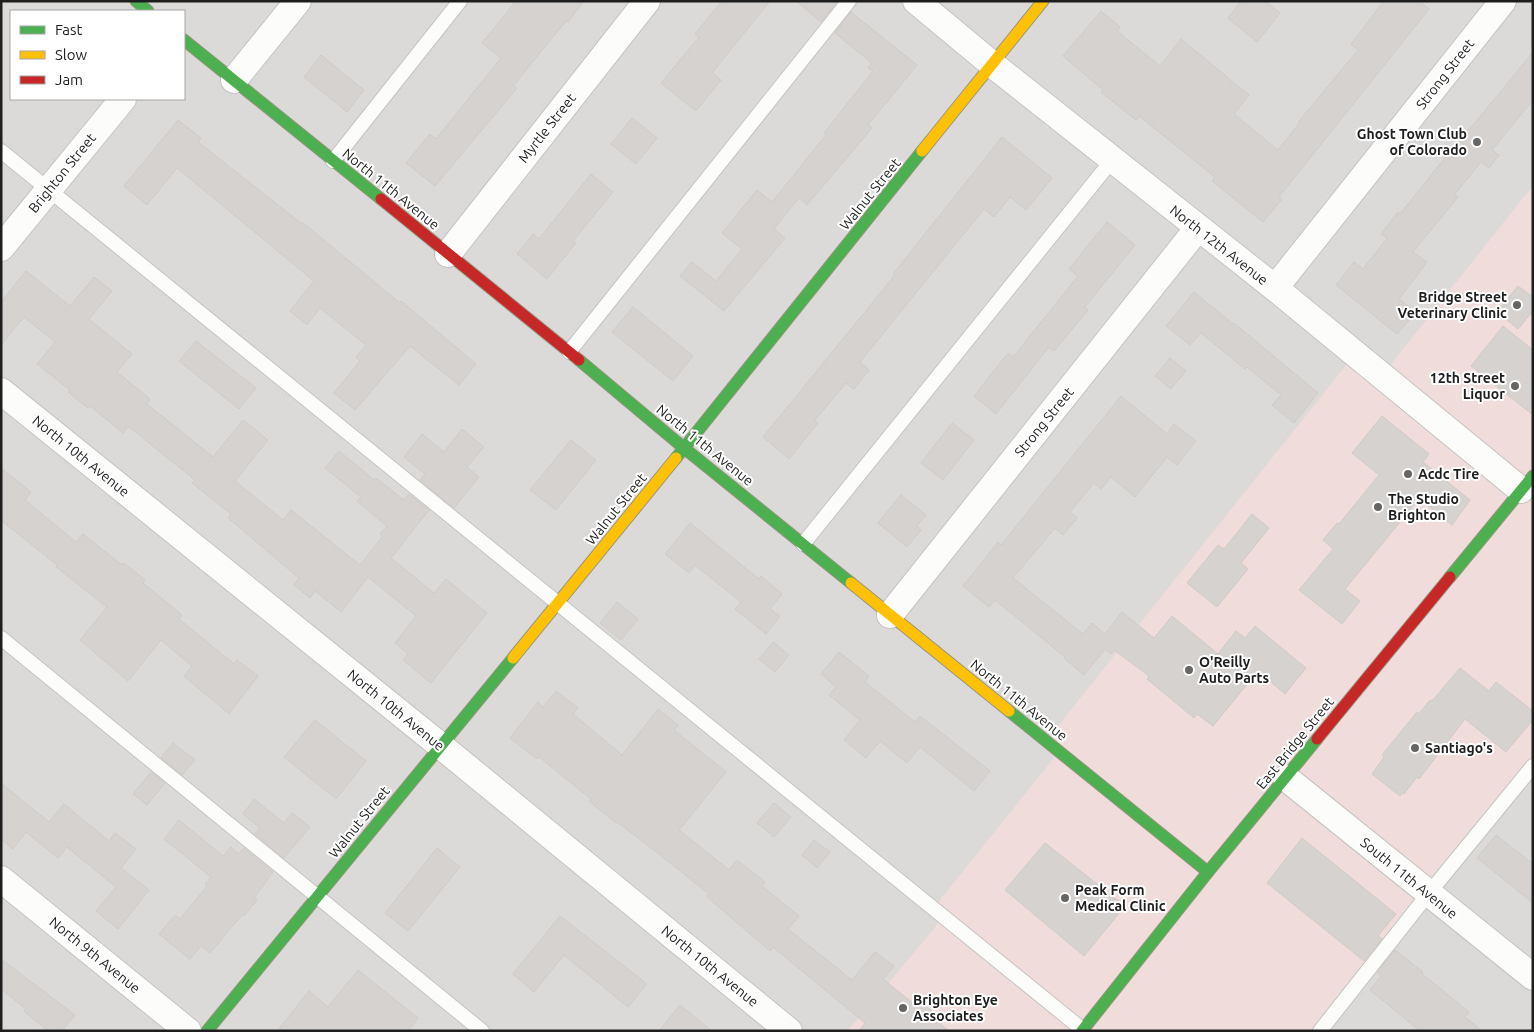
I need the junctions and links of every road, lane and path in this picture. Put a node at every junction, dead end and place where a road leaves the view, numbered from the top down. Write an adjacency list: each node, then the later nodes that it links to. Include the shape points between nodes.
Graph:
1 (136, 1): 9 (street)
2 (298, 1): 12 (street)
3 (460, 1): 16 (lane)
4 (647, 1): 20 (street, Myrtle Street)
5 (849, 1): 22 (lane)
6 (916, 1): 11 (street, North 12th Avenue)
7 (1043, 1): 11 (street, Walnut Street)
8 (1502, 1): 21 (street, Strong Street)
9 (147, 10)
10 (185, 41): 12 (street, North 11th Avenue)
11 (993, 65): 15 (street, North 12th Avenue); 24 (street, Walnut Street)
12 (234, 80): 16 (street, North 11th Avenue)
13 (122, 100): 17 (street, Brighton Street)
14 (1, 151): 17 (lane)
15 (1113, 159): 18 (street, North 12th Avenue); 26 (lane)
16 (332, 160): 20 (street, North 11th Avenue)
17 (49, 189): 19 (street, Brighton Street); 27 (lane)
18 (1198, 228): 21 (street, North 12th Avenue); 28 (street, Strong Street)
19 (1, 248)
20 (448, 254): 22 (street, North 11th Avenue)
21 (1275, 288): 25 (street, North 12th Avenue)
22 (569, 352): 24 (street, North 11th Avenue)
23 (1, 392): 30 (street, North 10th Avenue)
24 (684, 448): 26 (street, North 11th Avenue); 27 (street, Walnut Street)
25 (1529, 481): 32 (street, East Bridge Street)
26 (803, 544): 28 (street, North 11th Avenue)
27 (559, 602): 30 (street, Walnut Street); 38 (lane)
28 (890, 615): 33 (street, North 11th Avenue)
29 (1, 638): 36 (lane)
30 (441, 746): 36 (street, Walnut Street); 42 (street, North 10th Avenue)
31 (1533, 766): 35 (lane)
32 (1286, 778): 33 (street, East Bridge Street); 35 (street, South 11th Avenue)
33 (1208, 872): 38 (street, East Bridge Street)
34 (1, 879): 39 (street, North 9th Avenue)
35 (1429, 893): 37 (street, South 11th Avenue); 43 (lane)
36 (317, 897): 40 (street, Walnut Street); 41 (lane)
37 (1533, 977)
38 (1082, 1030)
39 (188, 1031)
40 (207, 1031)
41 (482, 1031)
42 (789, 1031)
43 (1320, 1031)

